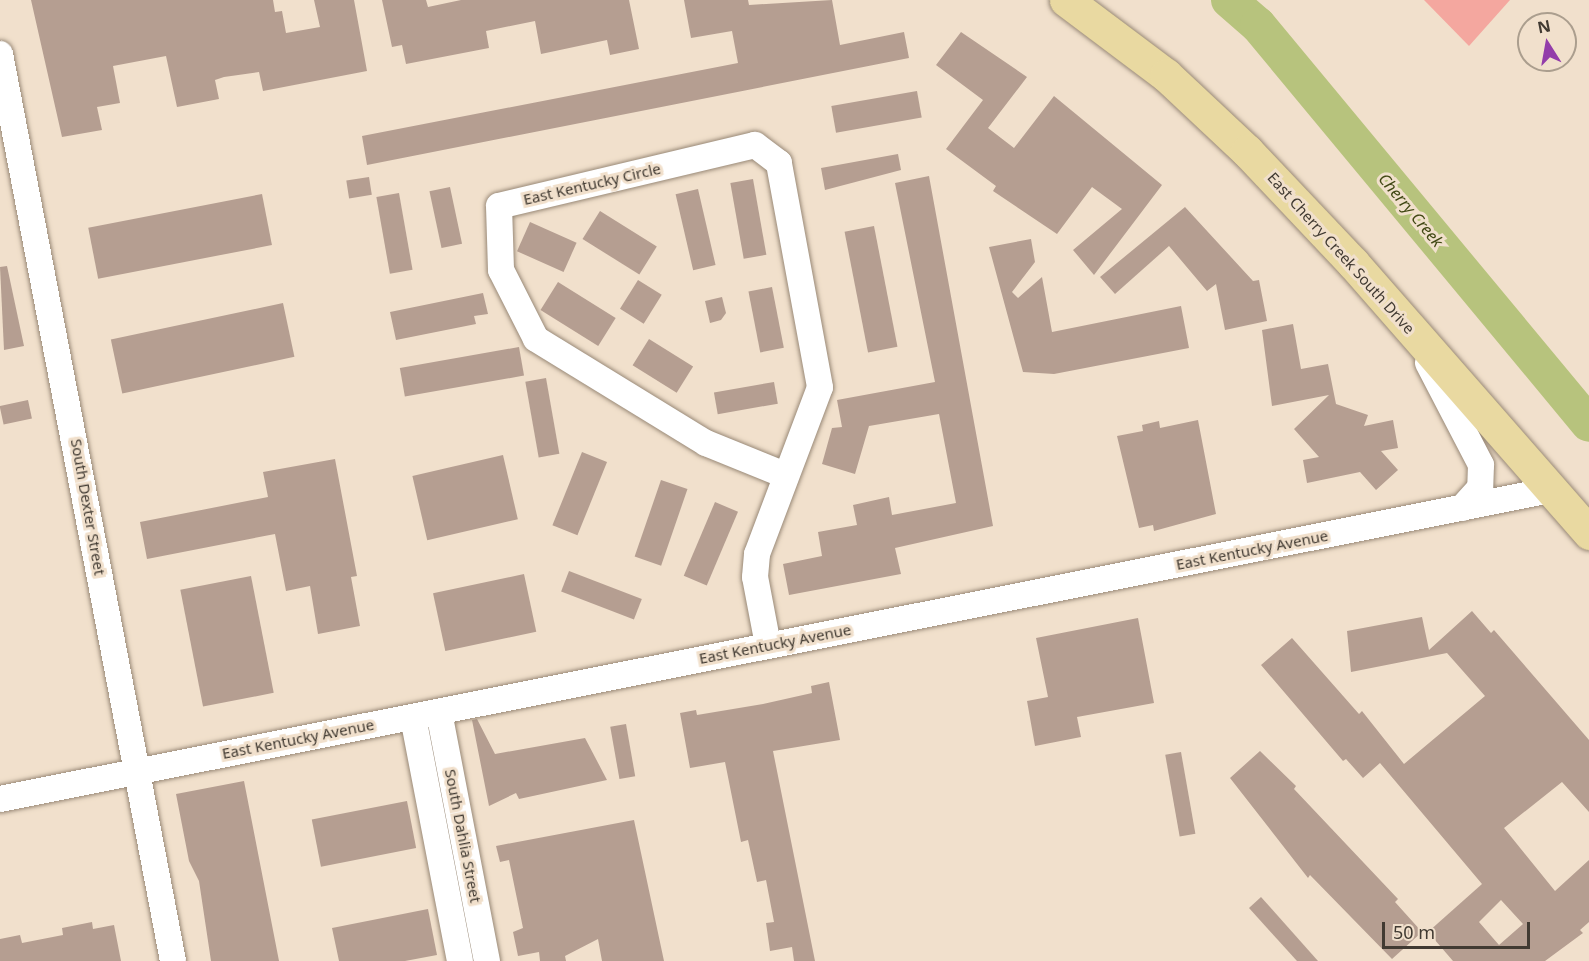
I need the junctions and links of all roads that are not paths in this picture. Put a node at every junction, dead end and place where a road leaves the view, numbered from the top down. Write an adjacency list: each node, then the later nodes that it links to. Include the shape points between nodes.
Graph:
1 (1066, 0): 3 (main road, East Cherry Creek South Drive, via 1137,51 1209,114)
2 (0, 54): 11 (street, South Dexter Street)
3 (1402, 319): 5 (main road, East Cherry Creek South Drive); 6 (street, via 1481,465 1480,488)
4 (784, 475): 4 (street, East Kentucky Circle, via 820,387 779,163 755,145 499,206 501,270 536,339 706,443); 8 (street, East Kentucky Circle, via 755,565)
5 (1550, 490): 6 (street, East Kentucky Avenue); 7 (main road, East Cherry Creek South Drive)
6 (1462, 508): 8 (street, East Kentucky Avenue)
7 (1589, 533)
8 (768, 645): 9 (street, East Kentucky Avenue)
9 (439, 712): 10 (street, East Kentucky Avenue); 15 (street, South Dahlia Street)
10 (413, 717): 11 (street, East Kentucky Avenue); 14 (street, South Dahlia Street)
11 (136, 771): 12 (street, East Kentucky Avenue); 13 (street, South Dexter Street)
12 (0, 799)
13 (173, 961)
14 (460, 961)
15 (487, 961)

